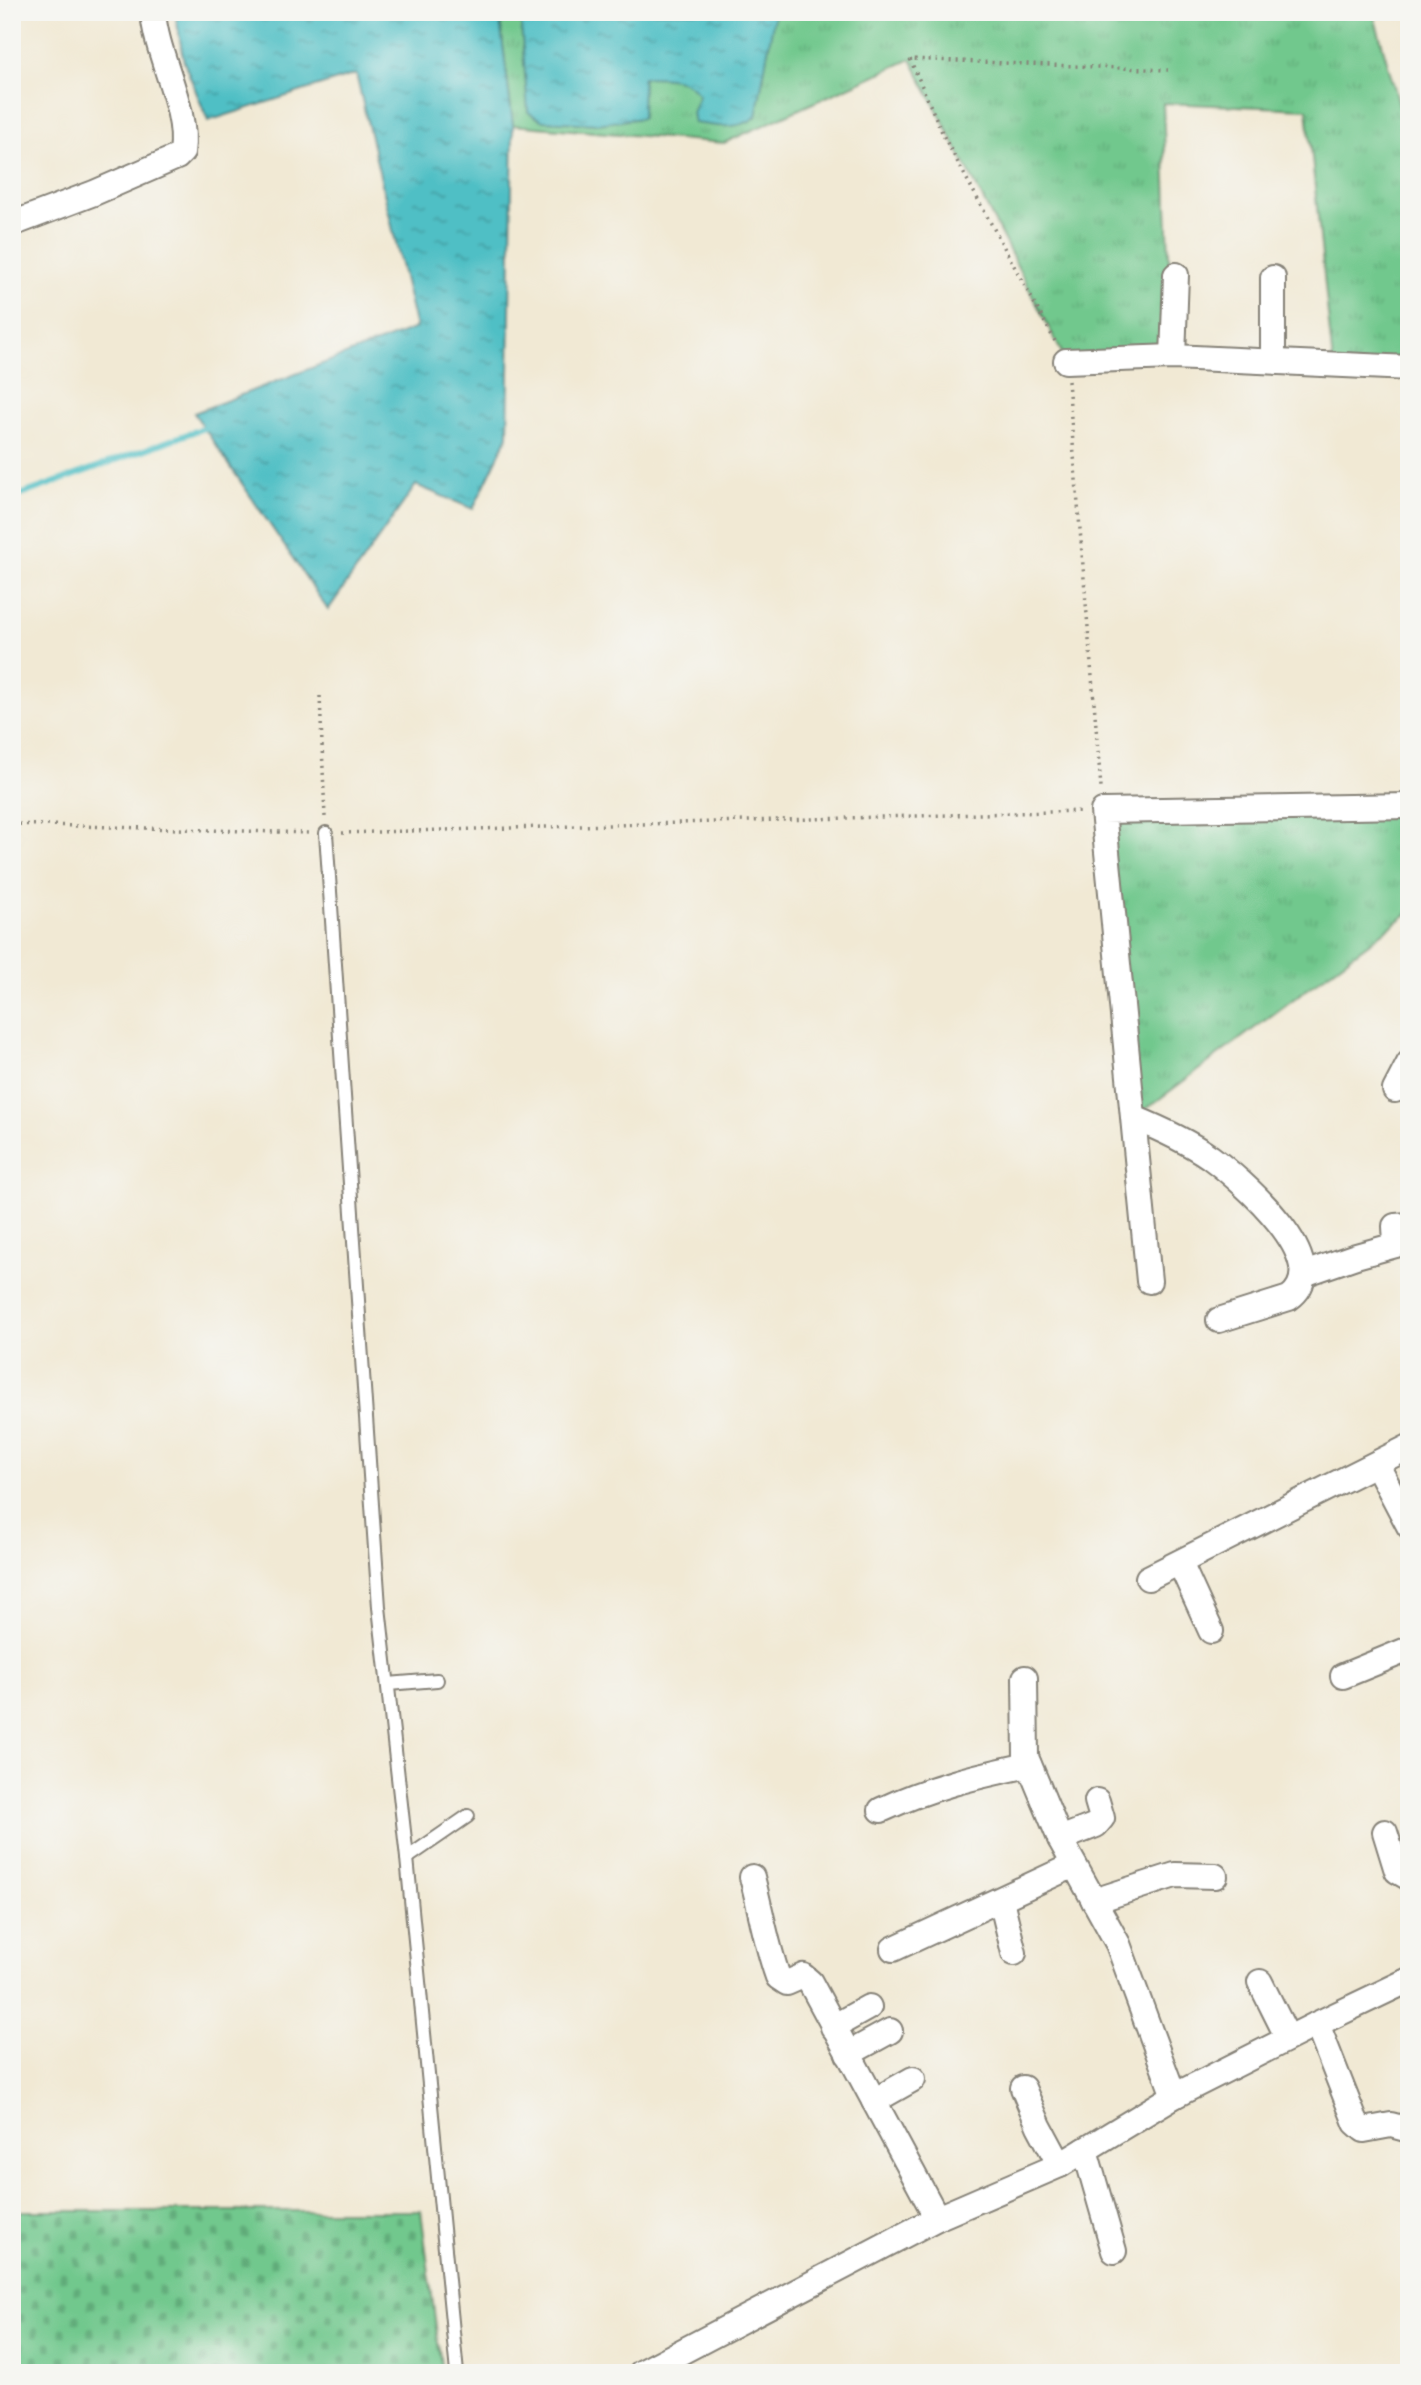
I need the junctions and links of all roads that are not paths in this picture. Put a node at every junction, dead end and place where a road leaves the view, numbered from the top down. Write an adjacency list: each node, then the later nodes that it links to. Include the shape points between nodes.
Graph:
1 (153, 12): 2 (street, via 176,103 182,152)
2 (12, 224)
3 (1176, 275): 5 (street)
4 (1273, 278): 7 (street)
5 (1173, 357): 6 (street); 7 (street)
6 (1066, 361)
7 (1273, 361): 8 (street)
8 (1409, 368)
9 (1409, 806): 13 (street, via 1103,811)
10 (326, 833): 28 (lane)
11 (1409, 1062): 12 (street)
12 (1395, 1090)
13 (1134, 1118): 15 (street, via 1211,1158 1250,1191 1284,1228); 16 (street)
14 (1409, 1225): 15 (street, via 1395,1226 1396,1245)
15 (1304, 1273): 17 (street, via 1289,1298)
16 (1149, 1280)
17 (1219, 1320)
18 (1409, 1447): 19 (street)
19 (1377, 1465): 20 (street); 21 (street)
20 (1409, 1526)
21 (1180, 1563): 22 (street); 23 (street)
22 (1148, 1578)
23 (1211, 1631)
24 (1409, 1649): 25 (street)
25 (1343, 1676)
26 (1025, 1678): 29 (street)
27 (437, 1680): 28 (lane)
28 (388, 1684): 35 (lane)
29 (1029, 1765): 31 (street, via 965,1778); 34 (street)
30 (1097, 1801): 34 (street, via 1102,1818 1096,1825)
31 (881, 1810)
32 (468, 1816): 35 (lane)
33 (1385, 1832): 39 (street, via 1396,1871)
34 (1060, 1839): 36 (street)
35 (407, 1858): 61 (lane)
36 (1074, 1865): 40 (street); 41 (street)
37 (1215, 1876): 41 (street, via 1175,1875)
38 (752, 1877): 48 (street, via 765,1942 778,1977 787,1983 806,1978)
39 (1409, 1878)
40 (1001, 1900): 42 (street); 43 (street)
41 (1094, 1901): 54 (street, via 1118,1944)
42 (893, 1950)
43 (1014, 1952)
44 (1409, 1980): 47 (street)
45 (1260, 1982): 50 (street)
46 (869, 2007): 48 (street)
47 (1317, 2024): 50 (street); 56 (street, via 1356,2123 1364,2130 1391,2125)
48 (833, 2027): 51 (street)
49 (890, 2031): 51 (street)
50 (1288, 2038): 54 (street)
51 (848, 2054): 55 (street)
52 (913, 2078): 55 (street)
53 (1023, 2088): 58 (street)
54 (1174, 2096): 57 (street)
55 (874, 2101): 59 (street)
56 (1409, 2130)
57 (1084, 2150): 58 (street); 60 (street)
58 (1060, 2165): 59 (street)
59 (937, 2218): 62 (street)
60 (1114, 2251)
61 (457, 2373)
62 (641, 2373)

